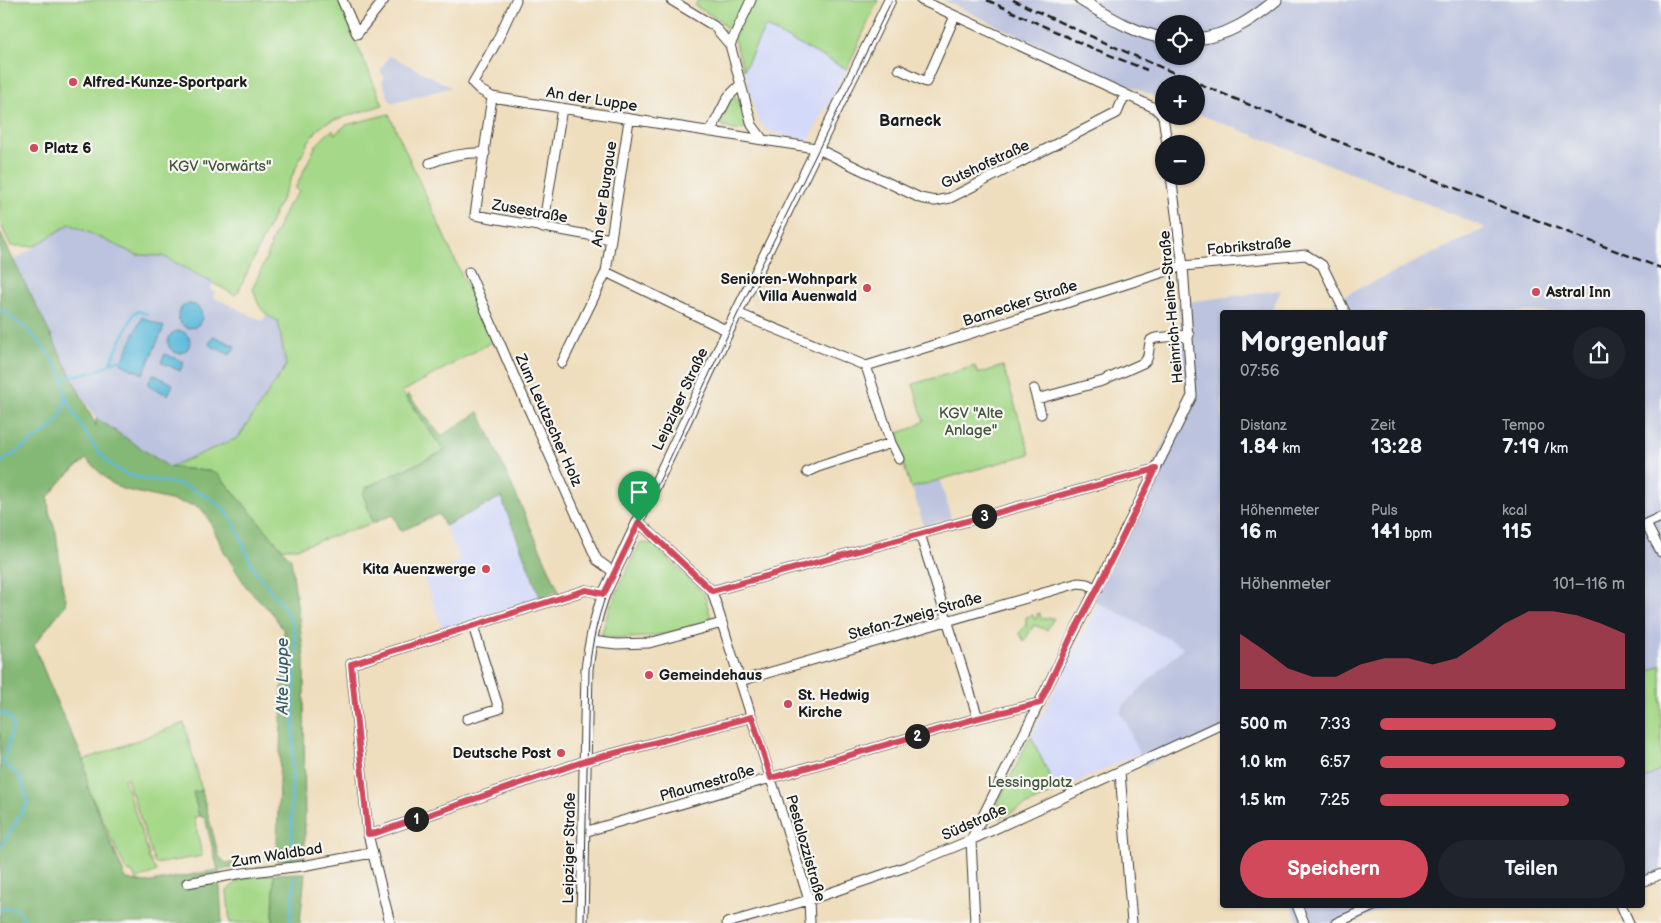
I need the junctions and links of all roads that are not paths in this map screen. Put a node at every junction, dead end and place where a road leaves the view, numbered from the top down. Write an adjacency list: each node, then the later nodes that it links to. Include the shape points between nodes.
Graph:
1 (342, 0): 2 (street, via 357,34)
2 (384, 0)
3 (516, 0): 17 (street, An der Luppe, via 473,83)
4 (671, 0): 13 (street, via 714,26)
5 (751, 0): 13 (street)
6 (890, 0): 23 (street, Leipziger Straße)
7 (921, 0): 10 (street)
8 (1081, 0): 11 (street, via 1130,28)
9 (1276, 0): 12 (street, via 1237,28)
10 (955, 16): 14 (street, via 926,82); 16 (street)
11 (1155, 36)
12 (1205, 38)
13 (730, 45): 15 (street)
14 (900, 69)
15 (740, 85): 20 (street, via 728,96); 22 (street, via 752,125)
16 (1125, 94): 21 (street, via 1155,108 1163,116); 23 (street, Gutshofstraße, via 1117,113 950,198 935,201 920,198)
17 (492, 96): 18 (street, An der Luppe); 24 (street, Zusestraße)
18 (562, 108): 19 (street, An der Luppe); 27 (street)
19 (629, 120): 20 (street, An der Luppe); 28 (street, An der Burgaue)
20 (710, 132): 22 (street, An der Luppe)
21 (1166, 135)
22 (763, 140): 23 (street, Gutshofstraße)
23 (816, 148): 33 (street, Leipziger Straße)
24 (485, 153): 25 (street, via 452,155); 27 (street, Zusestraße, via 475,215)
25 (430, 163)
26 (1172, 185): 29 (street, Heinrich-Heine-Straße)
27 (543, 228): 28 (street, Zusestraße)
28 (611, 240): 31 (street, An der Burgaue)
29 (1183, 266): 32 (street, Fabrikstraße, via 1306,255 1322,265); 35 (street, Heinrich-Heine-Straße); 37 (street, Barnecker Straße)
30 (469, 272): 51 (street, Zum Leutzscher Holz, via 597,560)
31 (606, 272): 34 (street); 36 (street, An der Burgaue)
32 (1344, 310)
33 (737, 313): 34 (street, Leipziger Straße); 37 (street)
34 (728, 331): 46 (street, Leipziger Straße)
35 (1189, 335): 39 (street, via 1155,338 1151,340 1147,360 1143,363 1103,380); 43 (street, Heinrich-Heine-Straße, via 1192,396)
36 (562, 363)
37 (866, 366): 41 (street)
38 (1034, 389): 39 (street)
39 (1037, 399): 40 (street)
40 (1041, 414)
41 (891, 443): 42 (street); 44 (street)
42 (899, 459)
43 (1156, 469): 49 (street); 52 (street, Heinrich-Heine-Straße)
44 (807, 472)
45 (1661, 517): 47 (street)
46 (639, 522): 51 (street, Leipziger Straße); 53 (street, Pestalozzistraße)
47 (1645, 525)
48 (1645, 527): 50 (street)
49 (920, 534): 53 (street); 55 (street)
50 (1661, 552)
51 (615, 572): 54 (street, Leipziger Straße)
52 (1097, 589): 55 (street, Stefan-Zweig-Straße, via 1078,583); 60 (street, Heinrich-Heine-Straße)
53 (712, 591): 56 (street, Pestalozzistraße)
54 (604, 594): 57 (street, via 586,590); 58 (street, Leipziger Straße)
55 (947, 622): 59 (street, Stefan-Zweig-Straße); 62 (street)
56 (722, 623): 58 (street, via 649,643 617,644); 59 (street, Pestalozzistraße)
57 (473, 626): 63 (street, via 499,709); 69 (street, via 351,664)
58 (591, 640): 65 (street, Leipziger Straße, via 587,669)
59 (740, 681): 61 (street, Pestalozzistraße)
60 (1040, 703): 62 (street, Pflaumestraße); 70 (street, Heinrich-Heine-Straße)
61 (752, 717): 65 (street); 67 (street, Pestalozzistraße)
62 (978, 718): 67 (street, Pflaumestraße)
63 (467, 719)
64 (1220, 725): 66 (street, Südstraße)
65 (585, 761): 68 (street, Leipziger Straße); 69 (street)
66 (1120, 772): 70 (street, Südstraße); 84 (street)
67 (771, 778): 68 (street, Pflaumestraße); 75 (street, Pestalozzistraße)
68 (584, 832): 80 (street, Leipziger Straße)
69 (368, 834): 71 (street)
70 (971, 840): 75 (street, Südstraße, via 908,866); 83 (street, Heinrich-Heine-Straße)
71 (372, 853): 74 (street, Zum Waldbad); 79 (street)
72 (1661, 874): 73 (street)
73 (1645, 881)
74 (187, 883)
75 (809, 900): 81 (street, Südstraße); 82 (street, Pestalozzistraße)
76 (1298, 908): 85 (street)
77 (1369, 908): 86 (street)
78 (1622, 908): 87 (street)
79 (390, 923)
80 (582, 923)
81 (727, 923)
82 (810, 923)
83 (975, 923)
84 (1132, 923)
85 (1304, 923)
86 (1336, 923)
87 (1629, 923)

